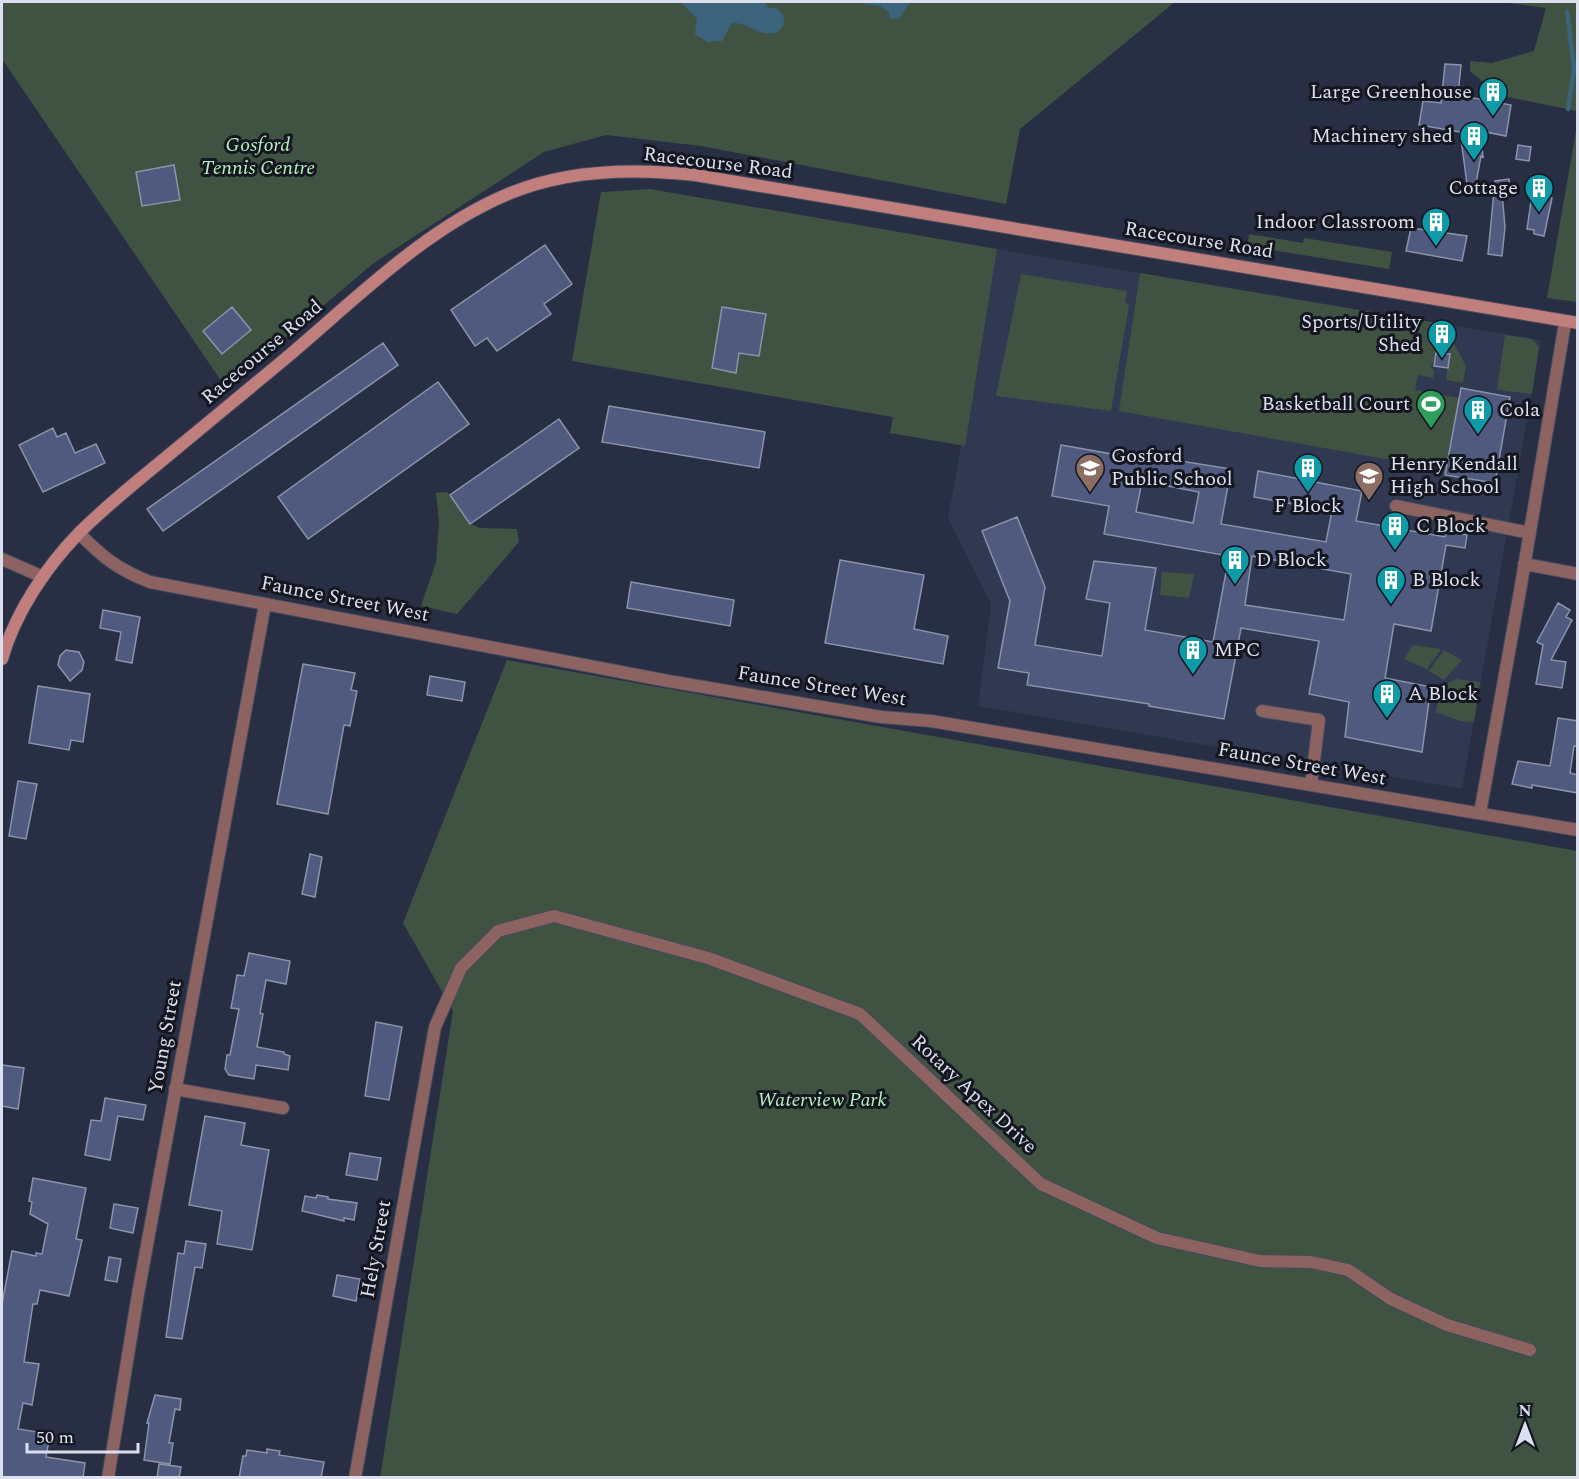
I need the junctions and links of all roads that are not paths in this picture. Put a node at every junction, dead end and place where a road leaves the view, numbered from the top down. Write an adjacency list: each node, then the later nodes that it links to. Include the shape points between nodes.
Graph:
1 (1571, 323): 3 (main road, Racecourse Road, via 695,175 643,171 584,175 510,193 440,231); 4 (street)
2 (1396, 506): 4 (street)
3 (79, 533): 8 (main road, Racecourse Road); 9 (street, Faunce Street West, via 128,574 150,582)
4 (1530, 533): 6 (street)
5 (2, 559): 8 (street)
6 (1524, 564): 7 (street); 13 (street)
7 (1578, 574)
8 (44, 578): 10 (main road, Racecourse Road, via 26,604)
9 (264, 604): 12 (street, Faunce Street West, via 679,683); 16 (street, Young Street)
10 (2, 659)
11 (1262, 711): 12 (street, via 1319,720)
12 (1311, 785): 13 (street, Faunce Street West)
13 (1480, 813): 14 (street, Faunce Street West)
14 (1578, 830)
15 (435, 1027): 18 (street, Rotary Apex Drive, via 462,968 498,931 555,916 708,958 860,1014 1041,1184 1157,1238 1260,1261 1311,1262 1348,1270 1391,1299 1447,1325); 20 (street, Hely Street)
16 (176, 1089): 17 (street); 19 (street, Young Street)
17 (283, 1108)
18 (1530, 1350)
19 (108, 1478)
20 (355, 1478)

